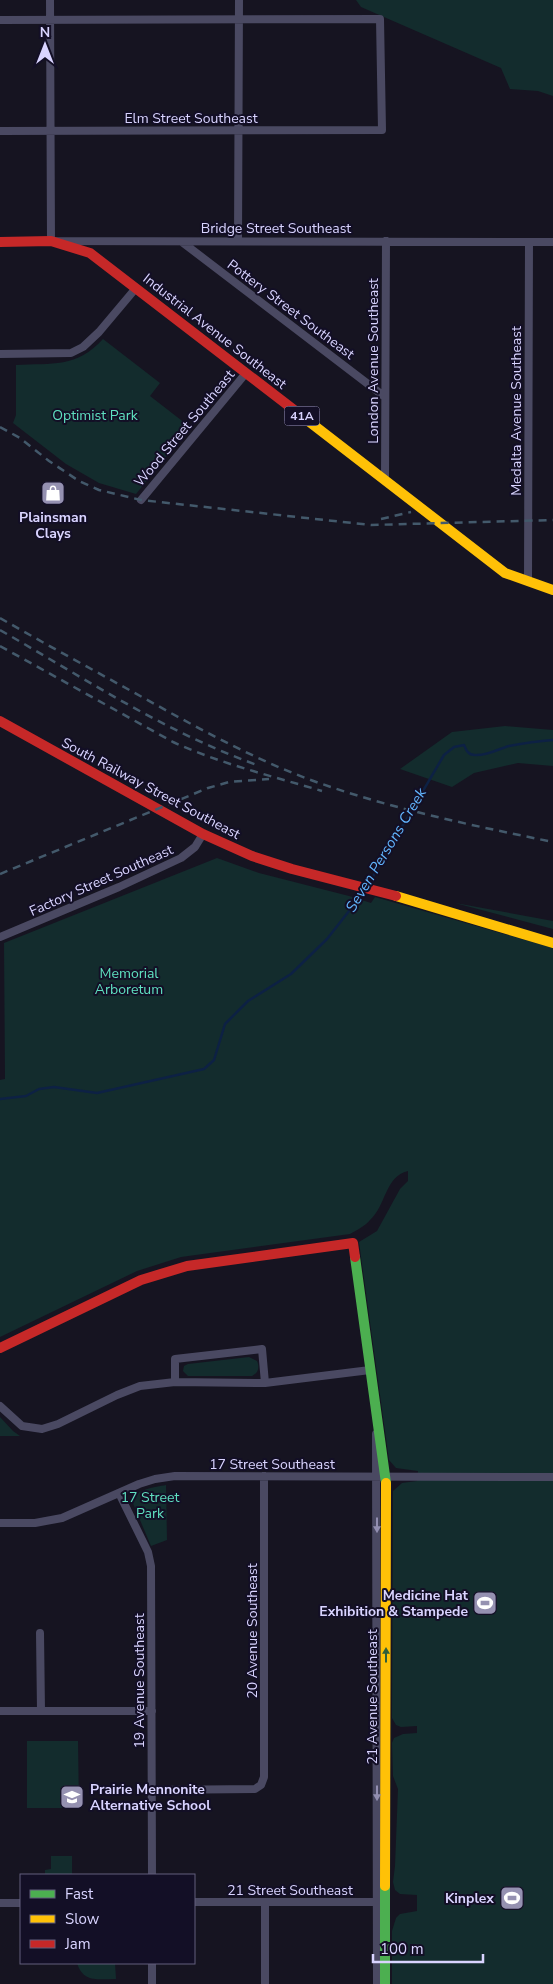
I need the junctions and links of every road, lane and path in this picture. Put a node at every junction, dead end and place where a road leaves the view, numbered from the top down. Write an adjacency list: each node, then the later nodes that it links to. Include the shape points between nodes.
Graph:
1 (50, 0): 4 (street)
2 (239, 0): 5 (street)
3 (0, 20): 4 (street)
4 (50, 20): 5 (street); 8 (street)
5 (239, 20): 6 (street); 6 (street, Elm Street Southeast, via 380,19 382,130)
6 (238, 130): 8 (street, Elm Street Southeast); 10 (street)
7 (0, 131): 8 (street, Elm Street Southeast)
8 (51, 131): 13 (street)
9 (182, 241): 10 (street, Bridge Street Southeast); 13 (street, Bridge Street Southeast); 19 (street, Pottery Street Southeast)
10 (238, 241): 11 (street, Bridge Street Southeast)
11 (386, 241): 14 (street, Bridge Street Southeast); 19 (street, London Avenue Southeast)
12 (0, 242): 13 (street, Bridge Street Southeast / 41A)
13 (51, 242): 16 (street, Industrial Avenue Southeast / 41A, via 90,253)
14 (529, 242): 15 (street, Bridge Street Southeast); 22 (street, Medalta Avenue Southeast)
15 (553, 242)
16 (136, 288): 17 (street, via 99,332 71,353); 18 (street, Industrial Avenue Southeast / 41A)
17 (0, 354)
18 (246, 373): 20 (street, Industrial Avenue Southeast / 41A); 21 (street, Wood Street Southeast)
19 (385, 397): 20 (street, London Avenue Southeast)
20 (385, 480): 22 (street, Industrial Avenue Southeast / 41A, via 505,573)
21 (141, 500)
22 (528, 581): 23 (street, Industrial Avenue Southeast / 41A)
23 (553, 590)
24 (0, 721): 25 (street, South Railway Street Southeast)
25 (203, 834): 26 (street, Factory Street Southeast, via 195,847 181,858); 27 (street, South Railway Street Southeast, via 252,856)
26 (0, 936)
27 (553, 943)
28 (0, 1348): 29 (street, 21 Avenue Southeast, via 141,1280 187,1266 353,1242)
29 (370, 1370): 31 (street); 34 (street, 21 Avenue Southeast)
30 (175, 1382): 31 (street); 31 (street, via 175,1360 262,1349); 32 (street, via 140,1386 42,1429 22,1426)
31 (265, 1383)
32 (0, 1406)
33 (264, 1476): 34 (street, 17 Street Southeast); 36 (street, 17 Street Southeast, via 175,1476 138,1484); 42 (street, 20 Avenue Southeast, via 264,1777 255,1789)
34 (381, 1477): 35 (street, 17 Street Southeast); 46 (street, 21 Avenue Southeast)
35 (553, 1477)
36 (119, 1493): 37 (street, 17 Street Southeast, via 62,1518); 41 (street, 19 Avenue Southeast, via 148,1552)
37 (0, 1523)
38 (40, 1633): 40 (street)
39 (0, 1711): 40 (street)
40 (41, 1711): 41 (street)
41 (152, 1711): 42 (street, 19 Avenue Southeast)
42 (152, 1790): 43 (street, 19 Avenue Southeast)
43 (152, 1874)
44 (195, 1902): 45 (street, 21 Street Southeast)
45 (265, 1902): 46 (street, 21 Street Southeast); 51 (street)
46 (381, 1902): 52 (street, 21 Avenue Southeast); 53 (street, 21 Avenue Southeast)
47 (0, 1903): 48 (street)
48 (20, 1903)
49 (152, 1964): 50 (street)
50 (152, 1984)
51 (265, 1984)
52 (377, 1984)
53 (385, 1984)

